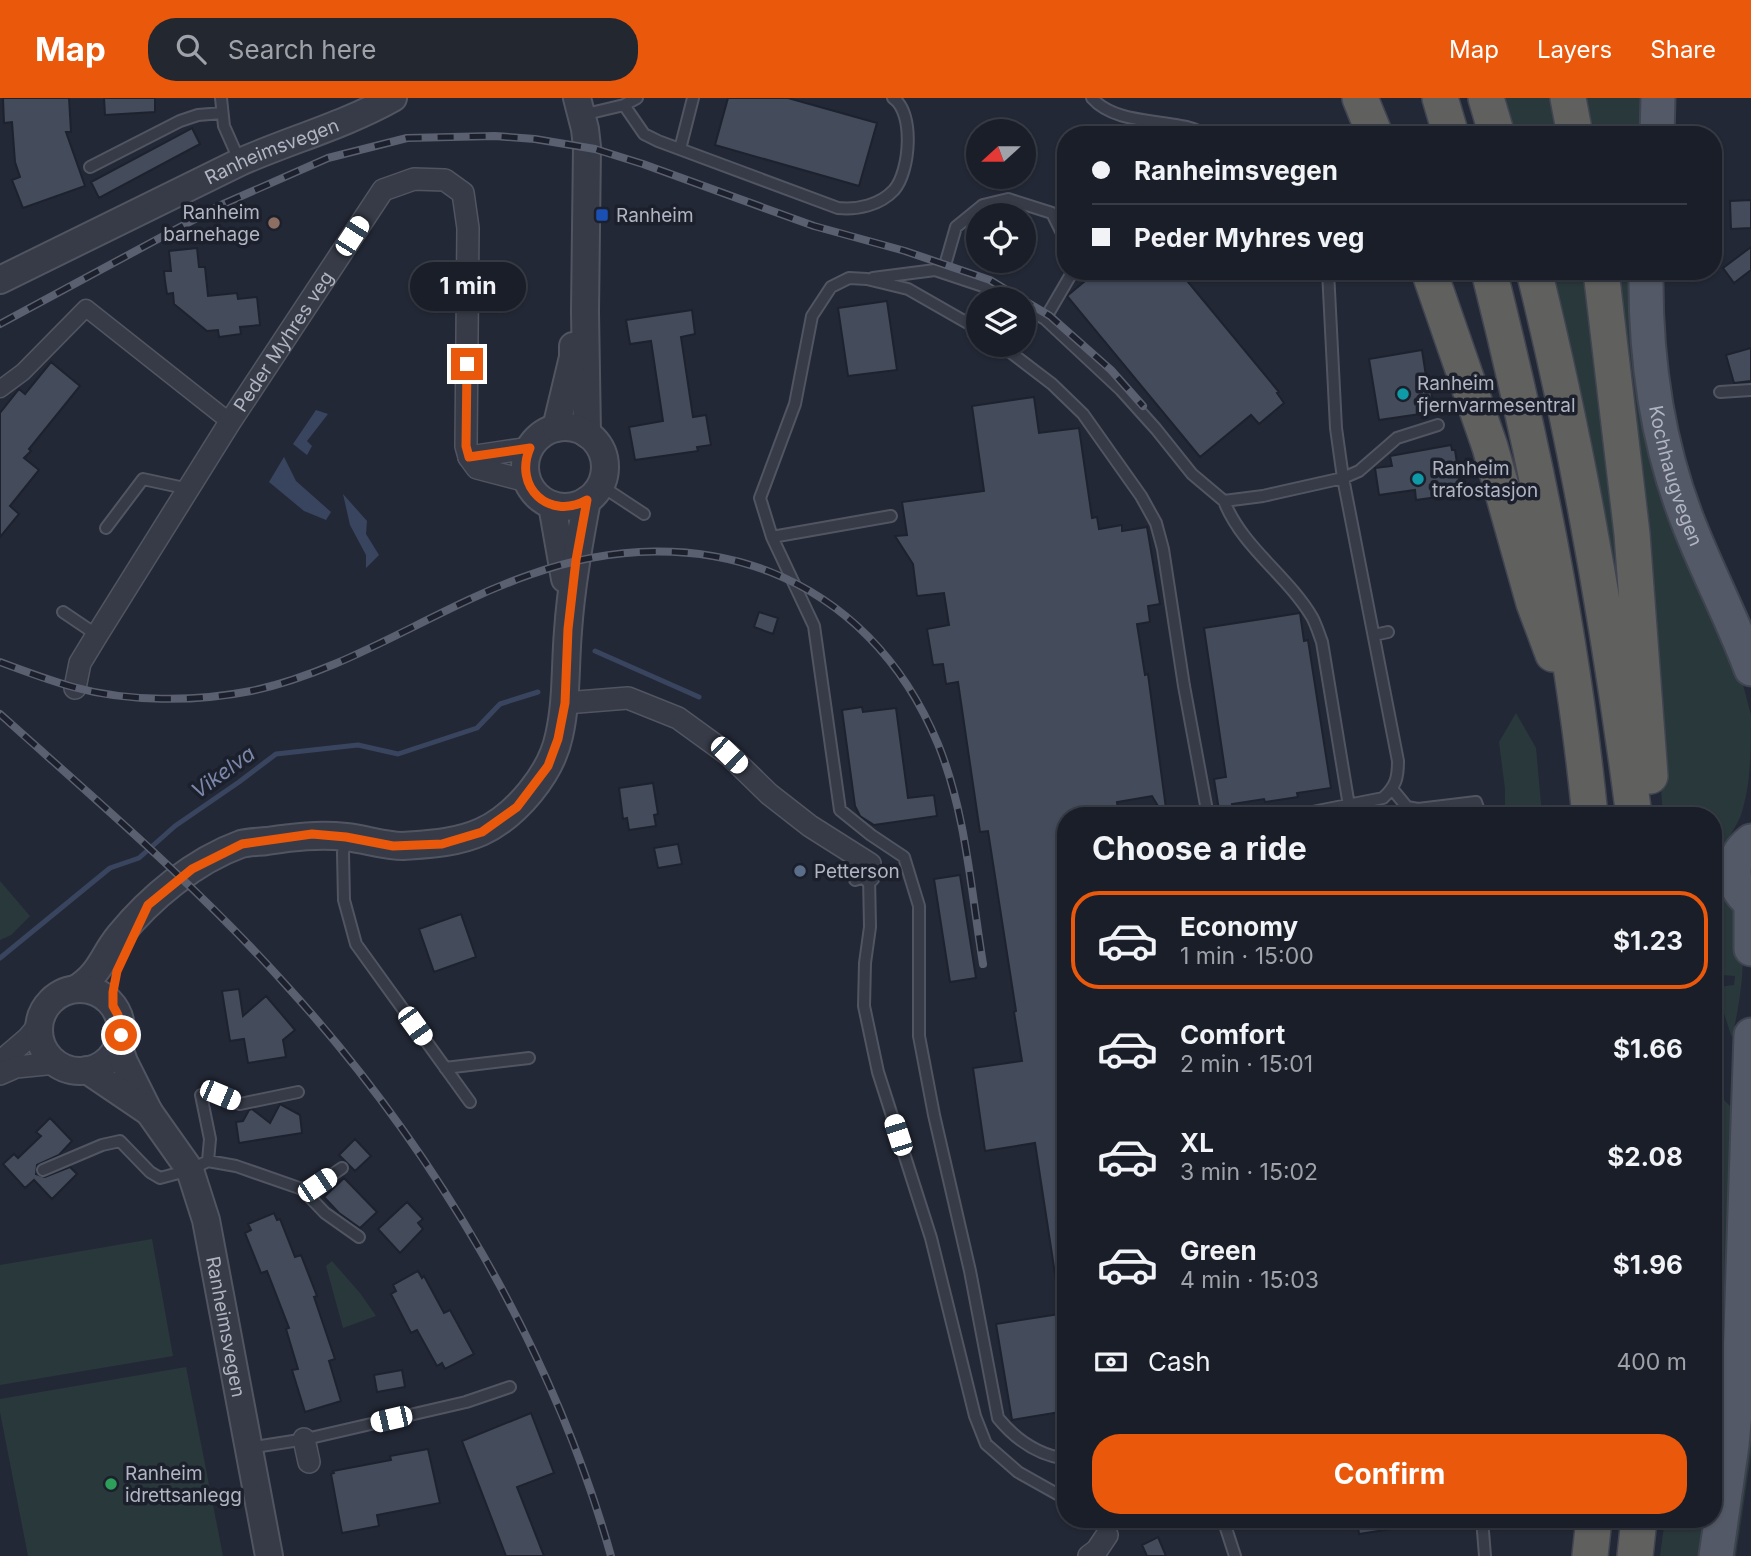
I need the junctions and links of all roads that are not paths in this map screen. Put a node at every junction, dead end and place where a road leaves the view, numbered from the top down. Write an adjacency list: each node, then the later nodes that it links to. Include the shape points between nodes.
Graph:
1 (222, 98): 15 (lane)
2 (393, 98): 23 (street, Ranheimsvegen)
3 (558, 98): 46 (street, via 569,129 573,180 573,356)
4 (637, 98): 13 (lane)
5 (693, 98): 22 (lane)
6 (893, 98): 22 (lane, via 900,102 906,119 903,171 897,187 885,198 852,209 838,208)
7 (1091, 98): 16 (lane, via 1130,117)
8 (1360, 98): 17 (highway)
9 (1440, 98): 18 (highway)
10 (1486, 98): 19 (highway)
11 (1567, 98): 20 (highway)
12 (1658, 98): 21 (main road)
13 (624, 105): 14 (lane); 22 (lane, via 644,134)
14 (579, 106): 47 (street, via 586,147)
15 (222, 113): 23 (lane); 24 (lane, via 180,121)
16 (1185, 126)
17 (1371, 126)
18 (1448, 126)
19 (1494, 126)
20 (1573, 126)
21 (1657, 126)
22 (680, 149)
23 (240, 162): 28 (street, Ranheimsvegen)
24 (90, 167)
25 (1057, 223): 26 (lane, via 1052,213 1008,199 983,205 956,227)
26 (943, 272): 27 (lane); 36 (lane)
27 (867, 279): 39 (lane, via 908,289); 59 (lane, via 849,278 831,287 812,316 796,404 760,498)
28 (0, 280)
29 (1068, 280): 38 (lane)
30 (1328, 280): 50 (lane)
31 (1432, 280): 68 (highway, via 1490,447 1543,632)
32 (1491, 280): 68 (highway, via 1539,493)
33 (1536, 280): 77 (highway, via 1580,472 1615,671)
34 (1602, 280): 78 (highway, via 1642,661 1650,772)
35 (1646, 280): 65 (main road, Kochhaugvegen, via 1650,369 1666,456 1690,526)
36 (986, 287)
37 (1036, 314): 38 (lane)
38 (1045, 319): 54 (lane, via 1121,390 1192,474)
39 (966, 322)
40 (1017, 357): 71 (lane, via 1083,414 1156,523)
41 (0, 389): 44 (street, via 86,308)
42 (1751, 390): 43 (lane)
43 (1720, 392)
44 (230, 422): 49 (street, Peder Myhres veg, via 383,190 414,179 444,180 463,194 468,228); 52 (street, Peder Myhres veg)
45 (1438, 425): 50 (lane, via 1397,438 1359,471)
46 (555, 428): 47 (street); 48 (street, via 540,435)
47 (587, 434): 53 (street, via 600,448 605,467)
48 (530, 448): 49 (street); 51 (street, via 525,464)
49 (469, 457): 51 (street, via 477,468)
50 (1343, 478): 54 (lane); 64 (lane)
51 (527, 481): 55 (street, via 537,496)
52 (189, 489): 58 (lane, via 143,479); 63 (street, Peder Myhres veg)
53 (594, 492): 55 (street, via 570,506); 56 (lane); 61 (street, via 576,560)
54 (1224, 501): 70 (lane, via 1238,529 1294,592 1317,629)
55 (552, 505): 61 (street, via 564,564)
56 (644, 514)
57 (891, 516): 59 (lane)
58 (106, 528)
59 (772, 537): 107 (lane, via 814,626 841,810 904,857 919,906 919,1036 998,1418 1013,1436)
60 (63, 612): 63 (lane)
61 (568, 629): 67 (street)
62 (1388, 632): 64 (lane)
63 (97, 635): 66 (street, Peder Myhres veg, via 80,663)
64 (1374, 635): 69 (lane, via 1398,761)
65 (1751, 669)
66 (75, 688)
67 (565, 698): 79 (street, via 548,766 517,807 482,832 442,844 393,846); 81 (street, via 628,698 678,718 729,755 810,827 870,864)
68 (1576, 703): 76 (highway)
69 (1392, 790): 70 (lane, via 1383,798); 73 (lane)
70 (1349, 806): 72 (lane)
71 (1206, 807)
72 (1343, 807)
73 (1407, 807)
74 (1435, 807): 75 (lane, via 1476,802)
75 (1478, 807)
76 (1589, 807)
77 (1633, 807)
78 (1644, 807)
79 (346, 837): 83 (street, via 312,834 242,844 192,869); 93 (lane, via 344,900 356,944)
80 (1748, 837): 82 (main road, via 1734,877)
81 (862, 878): 109 (lane, via 870,927 864,1006 877,1072 931,1238 975,1416 986,1444 1018,1472)
82 (1751, 903): 84 (main road)
83 (148, 905): 85 (street, via 118,938 103,964); 86 (street, via 117,971)
84 (1751, 949)
85 (76, 989): 86 (street, via 98,993); 87 (street, via 48,1004)
86 (113, 1006): 89 (street, via 121,1025)
87 (39, 1025): 91 (street); 92 (street, via 42,1047)
88 (1751, 1035): 110 (main road, via 1740,1358)
89 (118, 1045): 94 (street, via 106,1062); 98 (street, Ranheimsvegen)
90 (529, 1058): 93 (lane)
91 (0, 1062)
92 (56, 1063): 94 (street); 95 (street, via 16,1067)
93 (445, 1068): 97 (lane)
94 (87, 1070): 98 (street, Ranheimsvegen)
95 (0, 1074)
96 (298, 1092): 99 (lane, via 240,1104 220,1095 201,1095 210,1139)
97 (470, 1102)
98 (149, 1112): 99 (street, Ranheimsvegen)
99 (199, 1166): 101 (lane, via 160,1178 120,1141); 102 (lane, via 236,1166); 106 (street, Ranheimsvegen)
100 (342, 1168): 102 (lane)
101 (43, 1170)
102 (302, 1189): 103 (lane, via 325,1213)
103 (359, 1237)
104 (510, 1387): 105 (lane, via 466,1402)
105 (304, 1439): 106 (lane); 108 (street)
106 (248, 1448): 117 (street, Ranheimsvegen)
107 (1057, 1458)
108 (309, 1462)
109 (1057, 1494)
110 (1722, 1516)
111 (1103, 1528): 118 (street, via 1097,1550)
112 (1226, 1528): 119 (lane)
113 (1483, 1528): 120 (lane)
114 (1593, 1528): 121 (highway)
115 (1638, 1528): 122 (highway)
116 (1720, 1528): 123 (main road)
117 (269, 1556)
118 (1089, 1556)
119 (1235, 1556)
120 (1485, 1556)
121 (1590, 1556)
122 (1635, 1556)
123 (1716, 1556)

